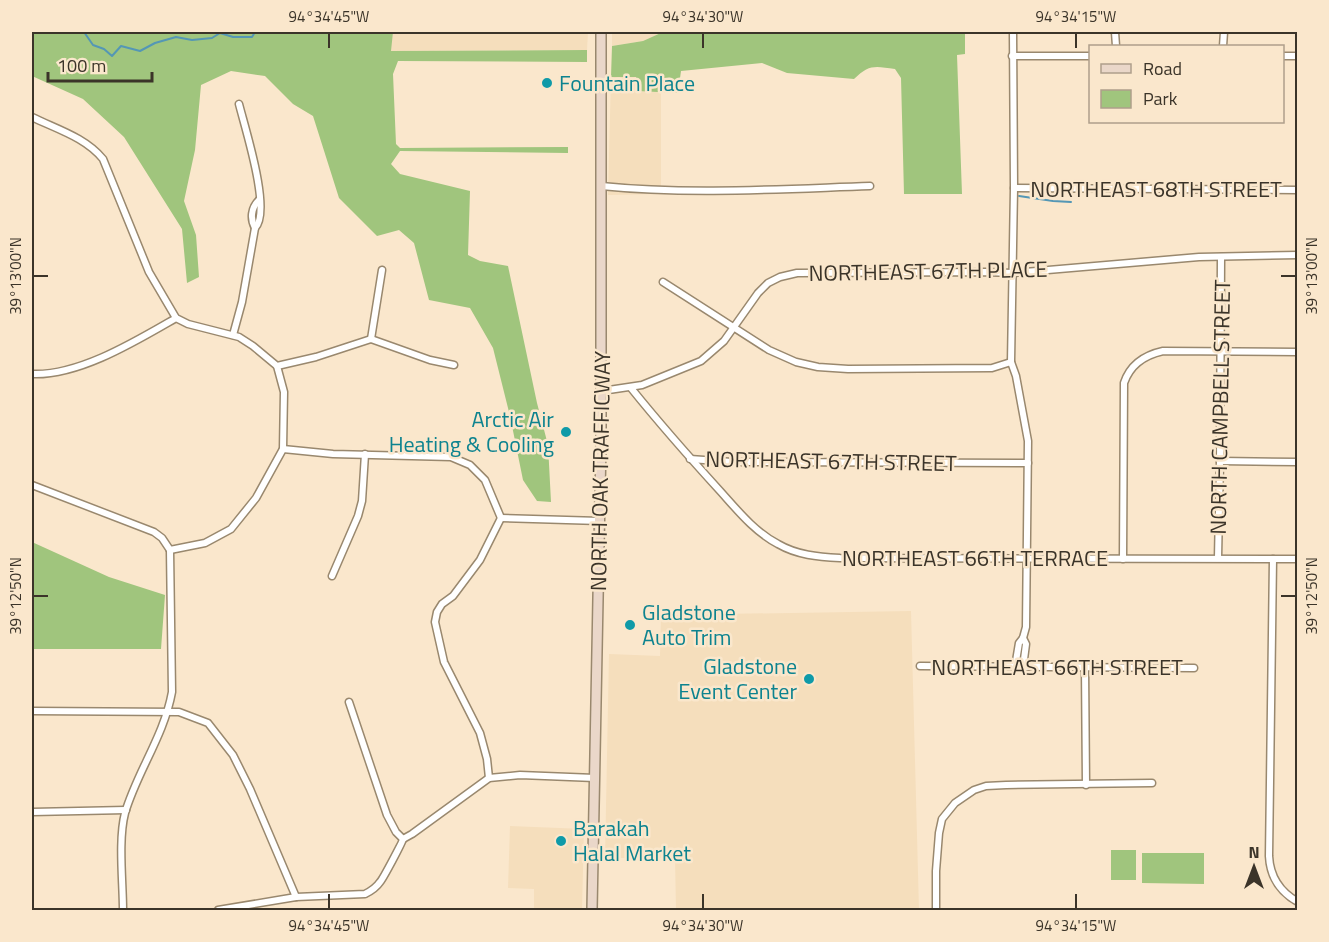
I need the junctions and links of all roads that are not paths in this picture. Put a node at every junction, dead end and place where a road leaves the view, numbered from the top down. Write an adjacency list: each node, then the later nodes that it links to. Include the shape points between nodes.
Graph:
1 (601, 32): 7 (main road, NORTH OAK TRAFFICWAY)
2 (1013, 32): 3 (street)
3 (1012, 56): 4 (street); 9 (street)
4 (1089, 56)
5 (239, 104): 18 (street, via 262,205)
6 (32, 117): 16 (street, via 80,139 103,159 149,272)
7 (601, 186): 8 (street, via 750,190); 27 (main road, NORTH OAK TRAFFICWAY)
8 (870, 186)
9 (1014, 189): 10 (street, NORTHEAST 68TH STREET); 14 (street)
10 (1298, 190)
11 (1298, 255): 12 (street, NORTHEAST 67TH PLACE)
12 (1221, 256): 14 (street, NORTHEAST 67TH PLACE); 20 (street, NORTH CAMPBELL STREET)
13 (382, 270): 19 (street)
14 (1012, 273): 17 (street, NORTHEAST 67TH PLACE, via 797,273 768,283); 22 (street)
15 (663, 282): 17 (street)
16 (176, 318): 18 (street); 25 (street, via 120,351 59,372)
17 (733, 327): 22 (street, via 782,357 818,367 992,368); 26 (street, NORTHEAST 67TH PLACE, via 724,341 700,361)
18 (233, 335): 24 (street)
19 (371, 339): 23 (street); 24 (street)
20 (1221, 351): 21 (street); 31 (street, NORTH CAMPBELL STREET); 40 (street, via 1163,351 1131,368 1124,383)
21 (1298, 352)
22 (1011, 362): 33 (street, via 1026,424)
23 (454, 365)
24 (278, 366): 28 (street, via 284,392)
25 (32, 374)
26 (631, 388): 27 (street, NORTHEAST 67TH PLACE); 30 (street, NORTHEAST 67TH STREET)
27 (602, 390): 36 (main road, NORTH OAK TRAFFICWAY)
28 (283, 449): 29 (street); 37 (street, via 256,498 231,529 205,543)
29 (365, 454): 35 (street, via 460,460 485,480); 43 (street, via 358,516)
30 (690, 459): 33 (street, NORTHEAST 67TH STREET); 38 (street, NORTHEAST 66TH TERRACE, via 764,536 804,555)
31 (1220, 461): 32 (street); 39 (street, NORTH CAMPBELL STREET)
32 (1298, 462)
33 (1028, 463): 38 (street)
34 (32, 485): 37 (street, via 154,532)
35 (501, 518): 36 (street); 53 (street, via 480,560 453,596 442,604 435,622 444,662 480,733)
36 (600, 521): 54 (main road, NORTH OAK TRAFFICWAY)
37 (170, 550): 52 (street, via 172,678)
38 (1027, 558): 40 (street, NORTHEAST 66TH TERRACE); 44 (street)
39 (1218, 558): 40 (street, NORTHEAST 66TH TERRACE); 41 (street, NORTHEAST 66TH TERRACE)
40 (1123, 559)
41 (1273, 559): 42 (street, NORTHEAST 66TH TERRACE); 61 (street, via 1269,861 1280,887)
42 (1298, 559)
43 (332, 576)
44 (1023, 638): 46 (street); 47 (street)
45 (920, 666): 46 (street, NORTHEAST 66TH STREET)
46 (1015, 667): 47 (street, NORTHEAST 66TH STREET)
47 (1023, 667): 48 (street, NORTHEAST 66TH STREET)
48 (1085, 667): 49 (street, NORTHEAST 66TH STREET); 56 (street)
49 (1194, 668)
50 (349, 702): 59 (street, via 387,815)
51 (32, 711): 52 (street)
52 (167, 711): 57 (street); 60 (street, via 208,723 233,755)
53 (489, 778): 54 (street); 59 (street)
54 (595, 778): 64 (main road, NORTH OAK TRAFFICWAY)
55 (1152, 783): 56 (street)
56 (1086, 784): 65 (street, via 986,786 951,807 942,819 939,833)
57 (126, 810): 58 (street); 62 (street)
58 (32, 812)
59 (403, 839): 60 (street, via 373,890 365,894)
60 (296, 897): 63 (street)
61 (1298, 902)
62 (123, 910)
63 (218, 910)
64 (592, 910)
65 (936, 910)

